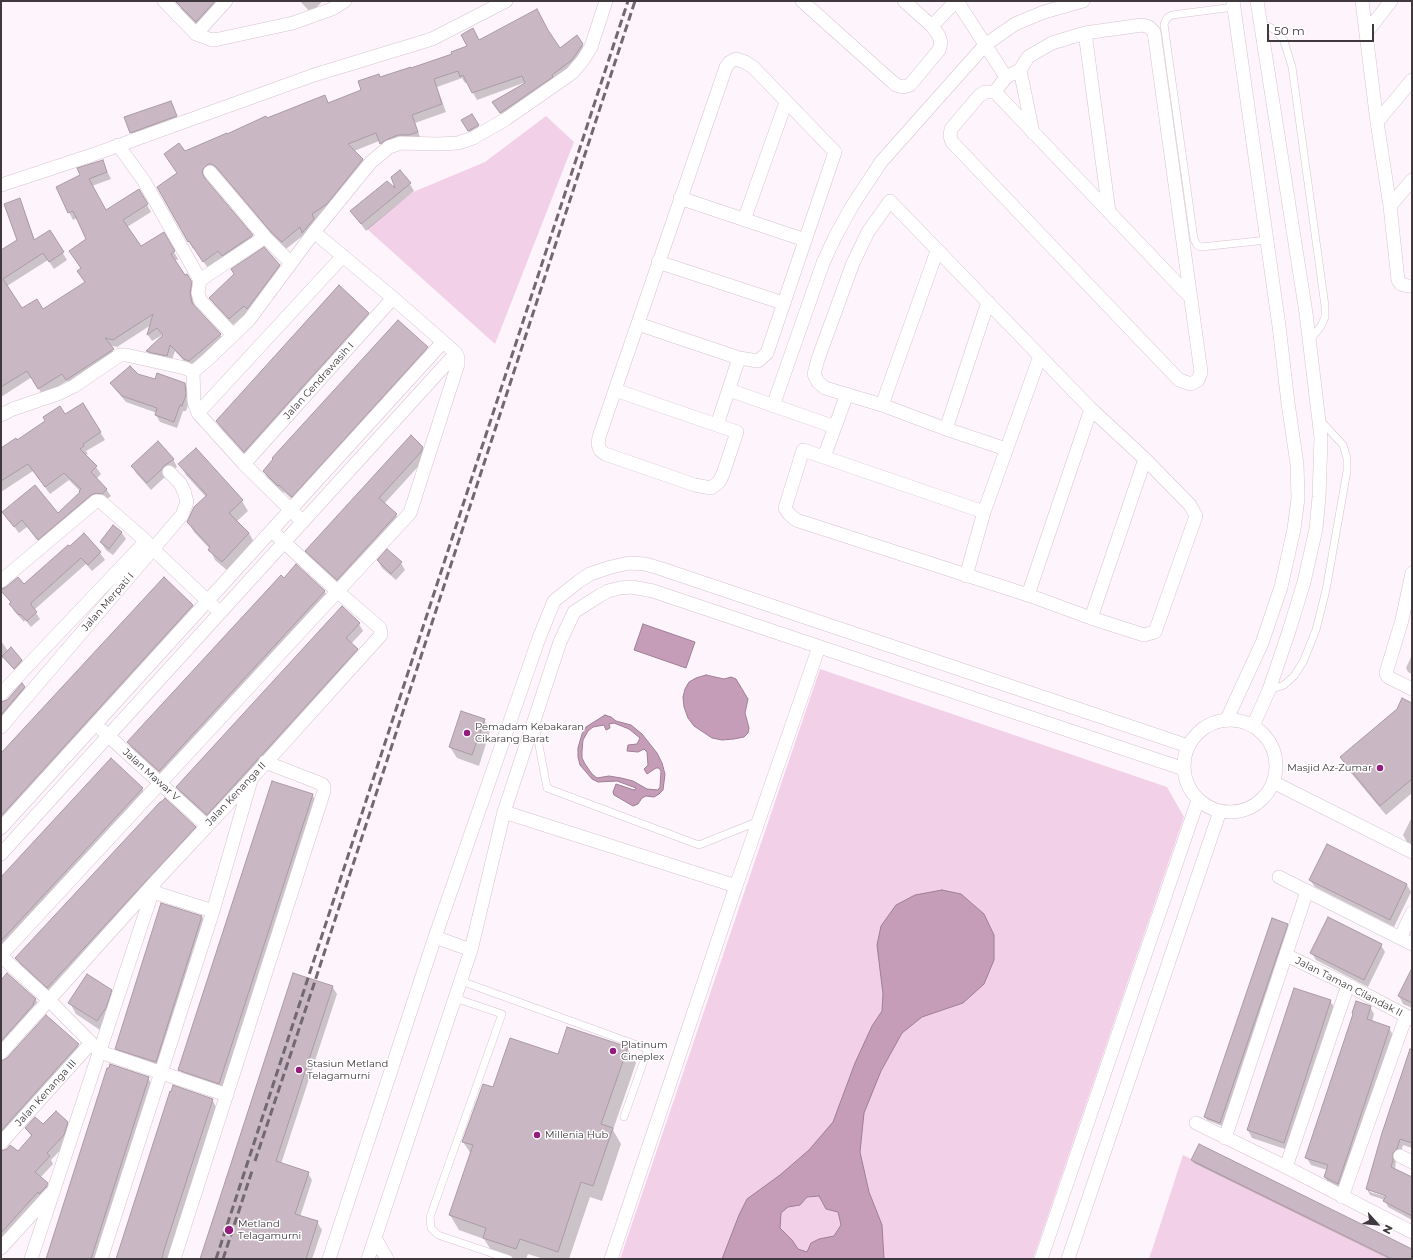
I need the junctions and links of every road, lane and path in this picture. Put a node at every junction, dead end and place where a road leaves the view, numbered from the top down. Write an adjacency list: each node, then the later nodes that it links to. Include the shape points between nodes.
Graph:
1 (164, 1): 18 (street)
2 (226, 1): 18 (street)
3 (344, 1): 18 (street, via 332,9 292,23 212,40)
4 (506, 1): 27 (street, via 432,39 314,75)
5 (606, 1): 35 (street, via 591,47 572,73 506,120 473,138 458,143 401,143 389,147 371,162)
6 (802, 1): 15 (street, via 888,78 903,87 910,85 939,50 942,43)
7 (904, 1): 15 (street)
8 (957, 1): 15 (street); 19 (street)
9 (1083, 1): 19 (street, via 1044,12 1015,24)
10 (1257, 1): 14 (street)
11 (1362, 1): 17 (street)
12 (1392, 1): 17 (street)
13 (1233, 4): 38 (street); 38 (lane, via 1172,15 1164,24 1194,239 1201,247)
14 (1260, 24): 51 (street); 51 (lane, via 1277,32 1284,42 1292,67 1325,306 1325,317 1321,326)
15 (932, 26)
16 (1085, 33): 20 (street, via 1052,43 1028,57); 33 (street); 45 (street, via 1142,24 1154,32)
17 (1366, 33): 25 (street)
18 (196, 34)
19 (985, 45): 21 (street); 61 (street, via 881,162 852,206 823,263)
20 (1020, 70): 21 (street); 26 (street)
21 (1006, 77): 23 (street)
22 (1412, 80): 25 (street)
23 (995, 92): 26 (street); 45 (street, via 985,92 974,102 951,129 952,142 1179,380 1190,384 1198,380 1201,372)
24 (786, 102): 31 (street, via 754,68 736,59 730,62 726,67); 34 (street); 37 (street, via 835,152)
25 (1378, 122): 32 (street)
26 (1033, 133): 33 (street)
27 (118, 145): 30 (street); 43 (street, via 144,181)
28 (210, 172): 36 (street)
29 (1412, 180): 32 (street)
30 (1, 185)
31 (680, 198): 34 (street); 41 (street)
32 (1390, 206): 44 (street, via 1398,280 1401,284)
33 (1109, 212): 45 (street)
34 (744, 220): 37 (street)
35 (314, 232): 40 (street); 42 (street)
36 (265, 236): 42 (street); 43 (street)
37 (804, 240): 48 (street)
38 (1267, 240): 93 (street, via 1297,464 1298,498 1281,587 1262,643)
39 (937, 251): 47 (street); 59 (street, via 890,201 868,232 853,263 814,374 825,388); 60 (street)
40 (343, 256): 46 (street); 63 (street)
41 (658, 262): 48 (street); 49 (street)
42 (291, 263): 50 (street, via 249,320)
43 (200, 280): 50 (street, via 200,300)
44 (1412, 286)
45 (1190, 296)
46 (393, 298): 52 (street); 72 (street, Jalan Cendrawasih I)
47 (988, 302): 54 (street); 68 (street)
48 (783, 303): 55 (street, via 767,353 758,361)
49 (638, 324): 55 (street); 57 (street)
50 (232, 335): 56 (street)
51 (1309, 341): 65 (street)
52 (443, 342): 53 (street); 74 (street)
53 (456, 353): 76 (street); 83 (street, via 459,361 410,513)
54 (1040, 356): 62 (street); 69 (street)
55 (739, 358): 58 (street)
56 (193, 372): 63 (street, via 194,402); 64 (street, via 123,355 60,393)
57 (615, 390): 66 (street); 66 (street, via 598,444 604,454 612,457 711,488 719,482 723,474 737,432)
58 (729, 390): 61 (street); 66 (street)
59 (847, 394): 60 (street); 67 (street)
60 (882, 405): 68 (street)
61 (773, 406): 67 (street)
62 (1091, 409): 71 (street); 84 (street)
63 (198, 413): 72 (street)
64 (1, 414)
65 (1319, 418): 91 (street, via 1321,438 1316,529 1290,631); 91 (lane, via 1343,444 1347,458 1347,471 1326,590 1316,630 1303,662 1284,685)
66 (717, 425)
67 (835, 428): 70 (street)
68 (946, 429): 69 (street)
69 (1006, 449): 75 (street)
70 (824, 457): 75 (street); 81 (street, via 803,450 785,508 796,520)
71 (1145, 459): 87 (street); 87 (street, via 1190,505 1196,516 1155,632 1144,635)
72 (244, 464): 74 (street)
73 (169, 472): 79 (street, Jalan Merpati I, via 180,483 187,502 178,519)
74 (291, 511): 76 (street); 77 (street)
75 (984, 512): 81 (street)
76 (303, 522): 78 (street)
77 (272, 531): 78 (street, Jalan Kenanga II); 85 (street)
78 (284, 543): 83 (street, Jalan Kenanga II); 86 (street)
79 (150, 545): 82 (street, via 104,503 96,501); 85 (street); 92 (street); 97 (street, Jalan Merpati I)
80 (1412, 573): 88 (street)
81 (966, 576): 84 (street)
82 (1, 581)
83 (337, 591): 100 (street, Jalan Kenanga II, via 380,628 381,636); 104 (street)
84 (1028, 595): 87 (street)
85 (208, 602): 86 (street); 95 (street)
86 (221, 613): 98 (street)
87 (1091, 618)
88 (1407, 622): 90 (street, via 1386,673 1388,677)
89 (819, 647): 94 (street, via 653,591 632,587 608,591 574,612 560,642); 101 (street); 108 (street)
90 (1412, 689)
91 (1269, 690): 96 (street)
92 (1, 694)
93 (1227, 719): 96 (street, via 1241,720); 99 (street, via 1204,727)
94 (534, 720): 107 (street); 108 (lane, via 547,788 699,845)
95 (96, 724): 98 (street, Jalan Mawar V); 110 (street)
96 (1253, 726): 103 (street, via 1264,734 1271,744 1276,770)
97 (1, 727)
98 (108, 736): 104 (street, Jalan Mawar V); 112 (street)
99 (1188, 746): 101 (street, via 1184,757); 119 (street, via 659,568 629,563 610,567 590,574 554,602 539,638)
100 (265, 762): 102 (street, Jalan Kenanga II); 133 (street, via 322,784 324,791)
101 (1184, 769): 105 (street, via 1186,781)
102 (252, 778): 109 (street, Jalan Kenanga II); 117 (street)
103 (1273, 782): 106 (street, via 1267,794 1246,810 1233,813); 111 (street)
104 (160, 783): 109 (street, Jalan Mawar V); 124 (street)
105 (1198, 800): 106 (street); 152 (street)
106 (1220, 811): 153 (street)
107 (504, 812): 115 (street); 122 (street)
108 (759, 821): 115 (street)
109 (207, 826): 114 (street, Jalan Kenanga II)
110 (1, 828)
111 (1412, 852)
112 (1, 854)
113 (1279, 877): 116 (street)
114 (154, 886): 117 (street); 128 (street, Jalan Kenanga II); 130 (street)
115 (736, 886): 151 (street)
116 (1307, 891): 120 (street); 123 (street)
117 (213, 911): 132 (street)
118 (1412, 913): 120 (street)
119 (435, 937): 122 (street); 147 (street)
120 (1400, 938): 121 (street)
121 (1412, 944)
122 (471, 950): 125 (street)
123 (1286, 955): 126 (street, Jalan Taman Cilandak II); 136 (street)
124 (1, 956): 128 (street)
125 (461, 981): 127 (street); 134 (lane, via 648,1049)
126 (1348, 985): 129 (street, Jalan Taman Cilandak II); 138 (street)
127 (455, 998): 142 (street); 150 (lane, via 502,1014 430,1217 432,1228 438,1235)
128 (49, 1000): 130 (street); 131 (street, Jalan Kenanga II)
129 (1409, 1018): 140 (street)
130 (95, 1048): 132 (street); 137 (street, Jalan Kenanga III); 139 (street)
131 (1, 1053)
132 (161, 1073): 133 (street); 145 (street)
133 (227, 1095): 146 (street)
134 (624, 1116)
135 (1196, 1124): 136 (street)
136 (1225, 1138): 138 (street)
137 (1, 1143)
138 (1286, 1167): 140 (street)
139 (54, 1189): 143 (street); 144 (street)
140 (1342, 1197): 141 (street)
141 (1412, 1232)
142 (375, 1238): 148 (street); 149 (street)
143 (1, 1248)
144 (31, 1259)
145 (100, 1259)
146 (174, 1259)
147 (329, 1259)
148 (368, 1259)
149 (387, 1259)
150 (509, 1259)
151 (611, 1259)
152 (1041, 1259)
153 (1068, 1259)

